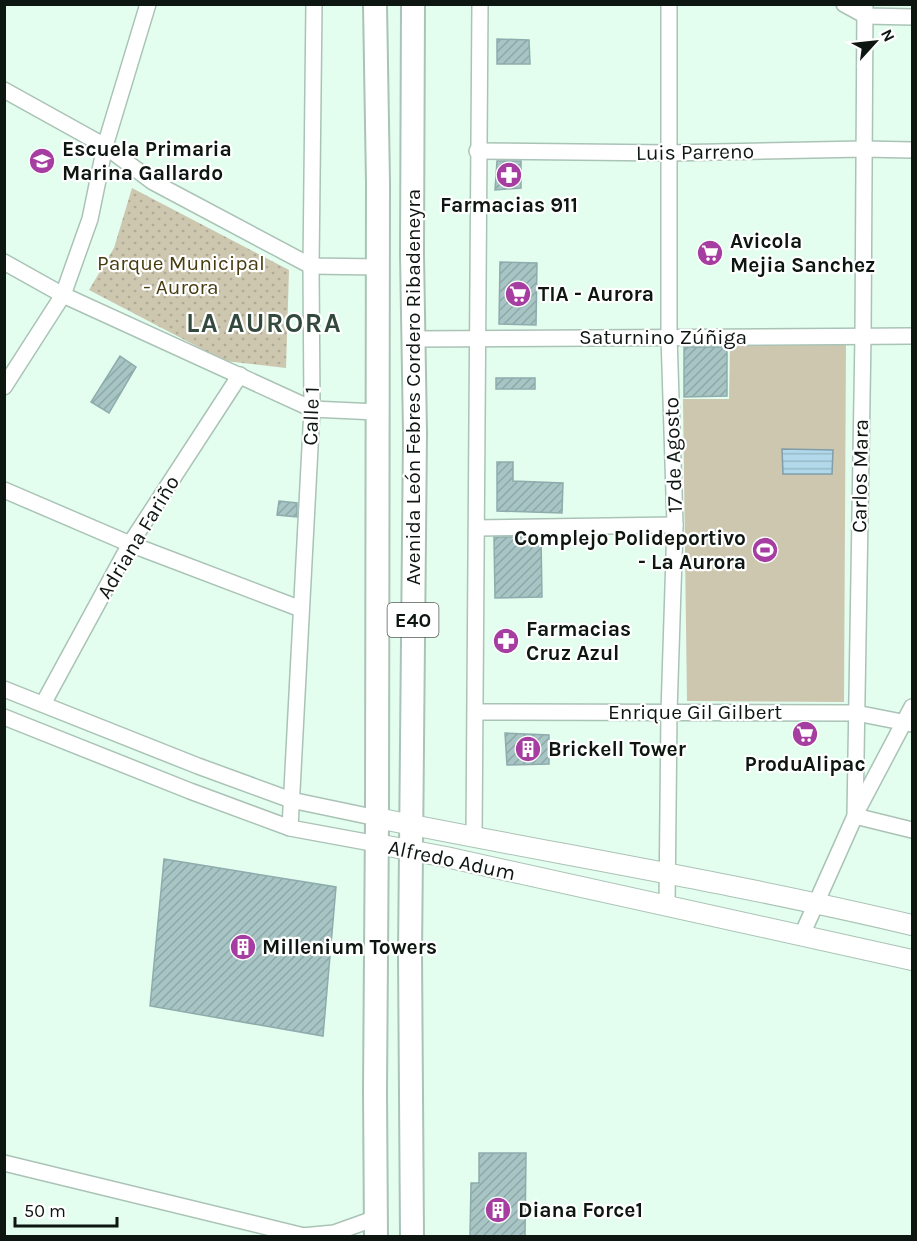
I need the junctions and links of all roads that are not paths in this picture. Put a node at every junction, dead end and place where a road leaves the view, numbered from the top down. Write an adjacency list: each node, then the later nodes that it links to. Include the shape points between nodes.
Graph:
1 (148, 4): 11 (street)
2 (314, 4): 21 (street, Calle 1)
3 (375, 4): 17 (highway, Avenida León Febres Cordero Ribadeneyra / E40)
4 (413, 4): 16 (highway, Avenida León Febres Cordero Ribadeneyra / E40)
5 (480, 4): 14 (street)
6 (669, 4): 15 (street, 17 de Agosto)
7 (844, 4): 8 (street)
8 (865, 10): 9 (street); 12 (street, Carlos Mara)
9 (912, 17)
10 (4, 90): 11 (street)
11 (105, 146): 21 (street, via 153,182); 22 (street, via 90,219)
12 (863, 149): 13 (street, Luis Parreno); 15 (street, Luis Parreno); 24 (street, Carlos Mara)
13 (912, 150)
14 (477, 151): 15 (street, Luis Parreno); 26 (street)
15 (670, 153): 23 (street, 17 de Agosto)
16 (413, 180): 17 (highway, via 392,191); 18 (highway, Avenida León Febres Cordero Ribadeneyra / E40)
17 (378, 183): 19 (highway, Avenida León Febres Cordero Ribadeneyra / E40)
18 (412, 254): 19 (highway, via 408,245 391,239 383,243); 27 (highway, Avenida León Febres Cordero Ribadeneyra / E40)
19 (378, 259): 21 (street); 28 (highway, Avenida León Febres Cordero Ribadeneyra / E40)
20 (4, 262): 22 (street)
21 (311, 266): 32 (street, Calle 1)
22 (63, 295): 30 (street); 31 (street)
23 (669, 336): 24 (street, Saturnino Zúñiga); 26 (street, Saturnino Zúñiga); 36 (street, 17 de Agosto)
24 (862, 336): 25 (street, Saturnino Zúñiga); 45 (street, Carlos Mara)
25 (912, 336)
26 (477, 338): 27 (street, Saturnino Zúñiga); 37 (street)
27 (413, 339): 29 (highway, Avenida León Febres Cordero Ribadeneyra / E40)
28 (377, 365): 29 (highway, via 391,374); 33 (highway, Avenida León Febres Cordero Ribadeneyra / E40)
29 (413, 370): 34 (highway, Avenida León Febres Cordero Ribadeneyra / E40)
30 (240, 375): 32 (street); 38 (street, Adriana Fariño)
31 (4, 387)
32 (312, 409): 33 (street); 39 (street, Calle 1)
33 (377, 422): 34 (highway, via 384,427 401,424); 52 (highway, Avenida León Febres Cordero Ribadeneyra / E40)
34 (415, 433): 53 (highway, Avenida León Febres Cordero Ribadeneyra / E40)
35 (4, 490): 38 (street)
36 (675, 525): 37 (street); 44 (street, 17 de Agosto)
37 (477, 528): 43 (street)
38 (130, 544): 39 (street); 41 (street, Adriana Fariño)
39 (301, 609): 50 (street, Calle 1)
40 (4, 689): 41 (street, Alfredo Adum)
41 (44, 704): 48 (street, Alfredo Adum)
42 (912, 707): 47 (street)
43 (476, 712): 44 (street, Enrique Gil Gilbert); 56 (street)
44 (669, 712): 45 (street, Enrique Gil Gilbert); 59 (street, 17 de Agosto)
45 (856, 713): 47 (street, Enrique Gil Gilbert); 51 (street, Carlos Mara)
46 (4, 717): 49 (street, Alfredo Adum)
47 (909, 723): 51 (street)
48 (198, 766): 49 (street); 50 (street, Alfredo Adum)
49 (190, 791): 54 (street, Alfredo Adum)
50 (291, 800): 52 (street, Alfredo Adum); 54 (street, Calle 1)
51 (855, 816): 55 (street); 60 (street, Carlos Mara)
52 (377, 818): 53 (main road, Alfredo Adum); 57 (highway, Avenida León Febres Cordero Ribadeneyra / E40)
53 (412, 825): 56 (main road, Alfredo Adum); 58 (highway, Avenida León Febres Cordero Ribadeneyra / E40)
54 (290, 828): 57 (street, Alfredo Adum)
55 (912, 830)
56 (474, 837): 59 (main road, Alfredo Adum)
57 (376, 844): 58 (main road, Alfredo Adum); 66 (highway, Avenida León Febres Cordero Ribadeneyra / E40)
58 (411, 851): 61 (main road, Alfredo Adum); 68 (highway, Avenida León Febres Cordero Ribadeneyra / E40)
59 (667, 872): 60 (main road, Alfredo Adum); 61 (street, 17 de Agosto)
60 (816, 902): 62 (main road, Alfredo Adum); 63 (street, Carlos Mara)
61 (667, 906): 63 (main road, Alfredo Adum)
62 (912, 925)
63 (801, 937): 64 (main road, Alfredo Adum)
64 (912, 960)
65 (4, 1163): 67 (street)
66 (376, 1227): 67 (street)
67 (303, 1236)
68 (412, 1236)

